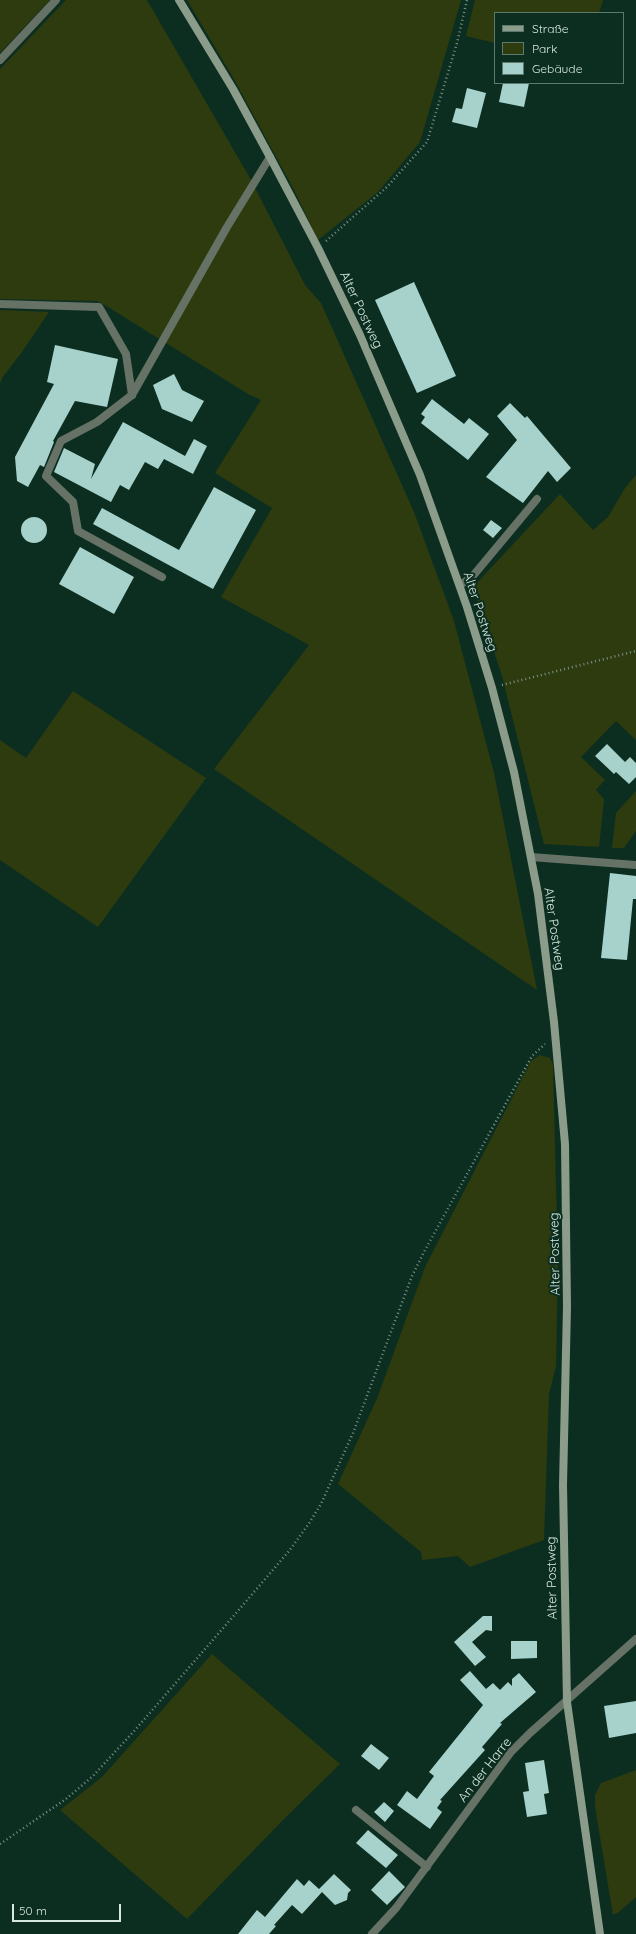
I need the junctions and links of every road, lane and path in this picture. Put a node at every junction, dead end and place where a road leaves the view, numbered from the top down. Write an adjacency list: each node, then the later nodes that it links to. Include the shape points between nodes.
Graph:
1 (56, 0): 4 (street)
2 (179, 0): 5 (main road, Alter Postweg, via 233,89)
3 (467, 0): 6 (path, via 457,43 427,142 387,187)
4 (0, 60)
5 (270, 157): 6 (main road, Alter Postweg); 8 (street, via 227,227)
6 (318, 248): 11 (main road, Alter Postweg, via 360,335 417,468)
7 (0, 304): 8 (street, via 99,307 126,354)
8 (132, 395): 10 (street, via 97,422 61,441 46,476 73,502 78,530)
9 (538, 499): 11 (street, via 472,577)
10 (162, 577)
11 (460, 586): 13 (main road, Alter Postweg)
12 (636, 651): 13 (path)
13 (492, 688): 14 (main road, Alter Postweg, via 514,772)
14 (531, 857): 15 (street); 16 (main road, Alter Postweg)
15 (636, 865)
16 (556, 1037): 18 (main road, Alter Postweg, via 565,1144 568,1307 563,1484); 20 (path, via 540,1047 532,1056 424,1252 409,1283 353,1434 321,1504 308,1525 238,1612 93,1776 66,1799)
17 (636, 1639): 18 (street, An der Harre)
18 (567, 1702): 21 (street, An der Harre, via 511,1752); 23 (main road, Alter Postweg)
19 (356, 1810): 21 (street)
20 (0, 1844)
21 (427, 1867): 22 (street, An der Harre, via 396,1908)
22 (372, 1934)
23 (600, 1934)

